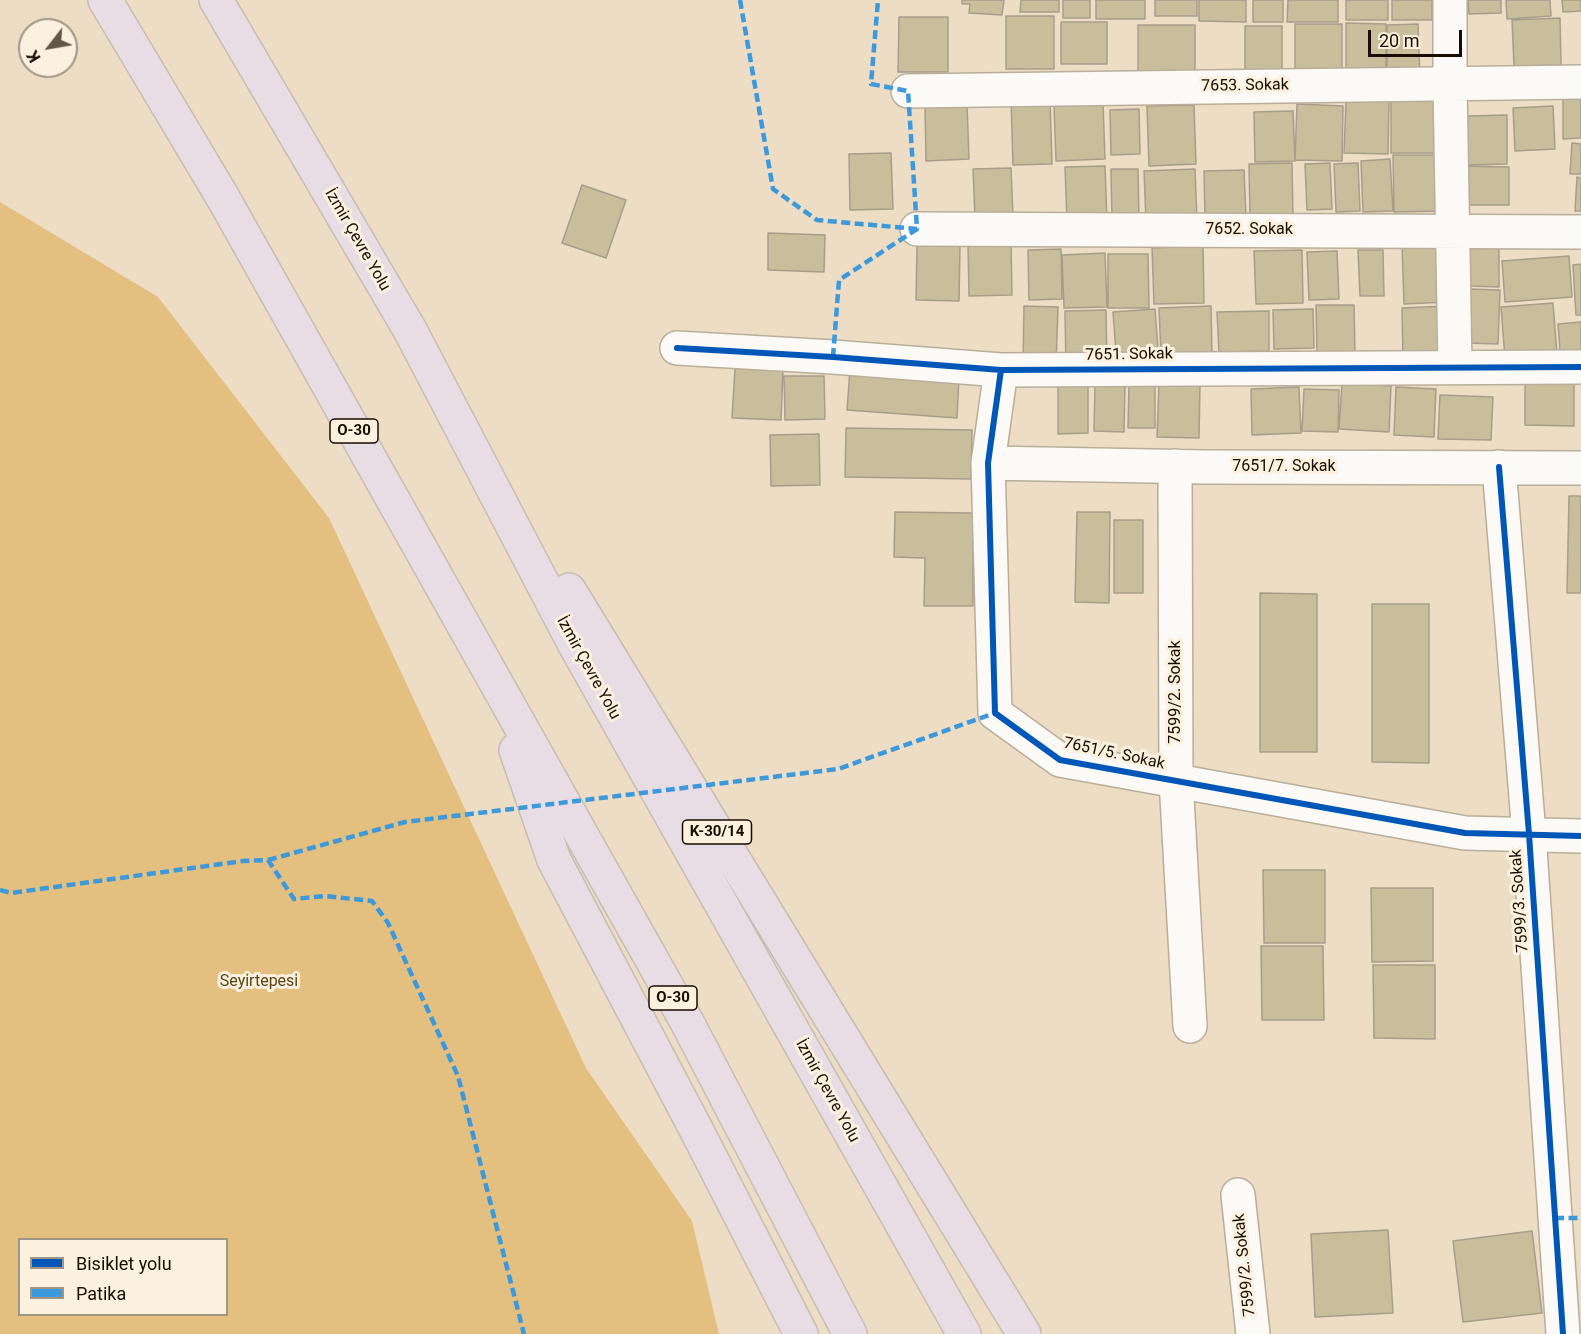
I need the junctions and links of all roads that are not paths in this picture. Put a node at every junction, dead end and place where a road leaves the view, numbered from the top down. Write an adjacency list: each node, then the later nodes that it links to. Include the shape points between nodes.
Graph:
1 (105, 0): 19 (highway, O-30, via 222,196)
2 (216, 0): 10 (highway, İzmir Çevre Yolu)
3 (1450, 0): 5 (street)
4 (1581, 82): 5 (street, 7653. Sokak)
5 (1450, 83): 6 (street, 7653. Sokak); 8 (street)
6 (908, 91)
7 (917, 229): 8 (street, 7652. Sokak)
8 (1453, 231): 9 (street, 7652. Sokak); 12 (street)
9 (1581, 232)
10 (410, 330): 28 (highway, İzmir Çevre Yolu, via 575,645); 29 (highway, K-30/14)
11 (677, 348): 14 (street, 7651. Sokak)
12 (1455, 367): 13 (street, 7651. Sokak); 14 (street, 7651. Sokak)
13 (1581, 367)
14 (1001, 370): 15 (street, 7651/5. Sokak)
15 (988, 463): 16 (street, 7651/7. Sokak); 20 (street, 7651/5. Sokak, via 995,712 1060,760)
16 (1175, 466): 17 (street, 7651/7. Sokak); 20 (street, 7599/2. Sokak)
17 (1499, 467): 18 (street, 7651/7. Sokak); 21 (street, 7599/3. Sokak)
18 (1581, 468)
19 (486, 666): 26 (highway, via 554,860); 27 (highway, O-30, via 687,1022)
20 (1176, 780): 21 (street, 7651/5. Sokak, via 1465,833); 23 (street, 7599/2. Sokak)
21 (1529, 834): 22 (street, 7651/5. Sokak); 25 (street, 7599/3. Sokak)
22 (1581, 836)
23 (1190, 1026)
24 (1238, 1195): 30 (street, 7599/2. Sokak)
25 (1568, 1218): 31 (street, 7599/3. Sokak)
26 (801, 1334)
27 (850, 1334)
28 (964, 1334)
29 (1024, 1334)
30 (1253, 1334)
31 (1563, 1334)

